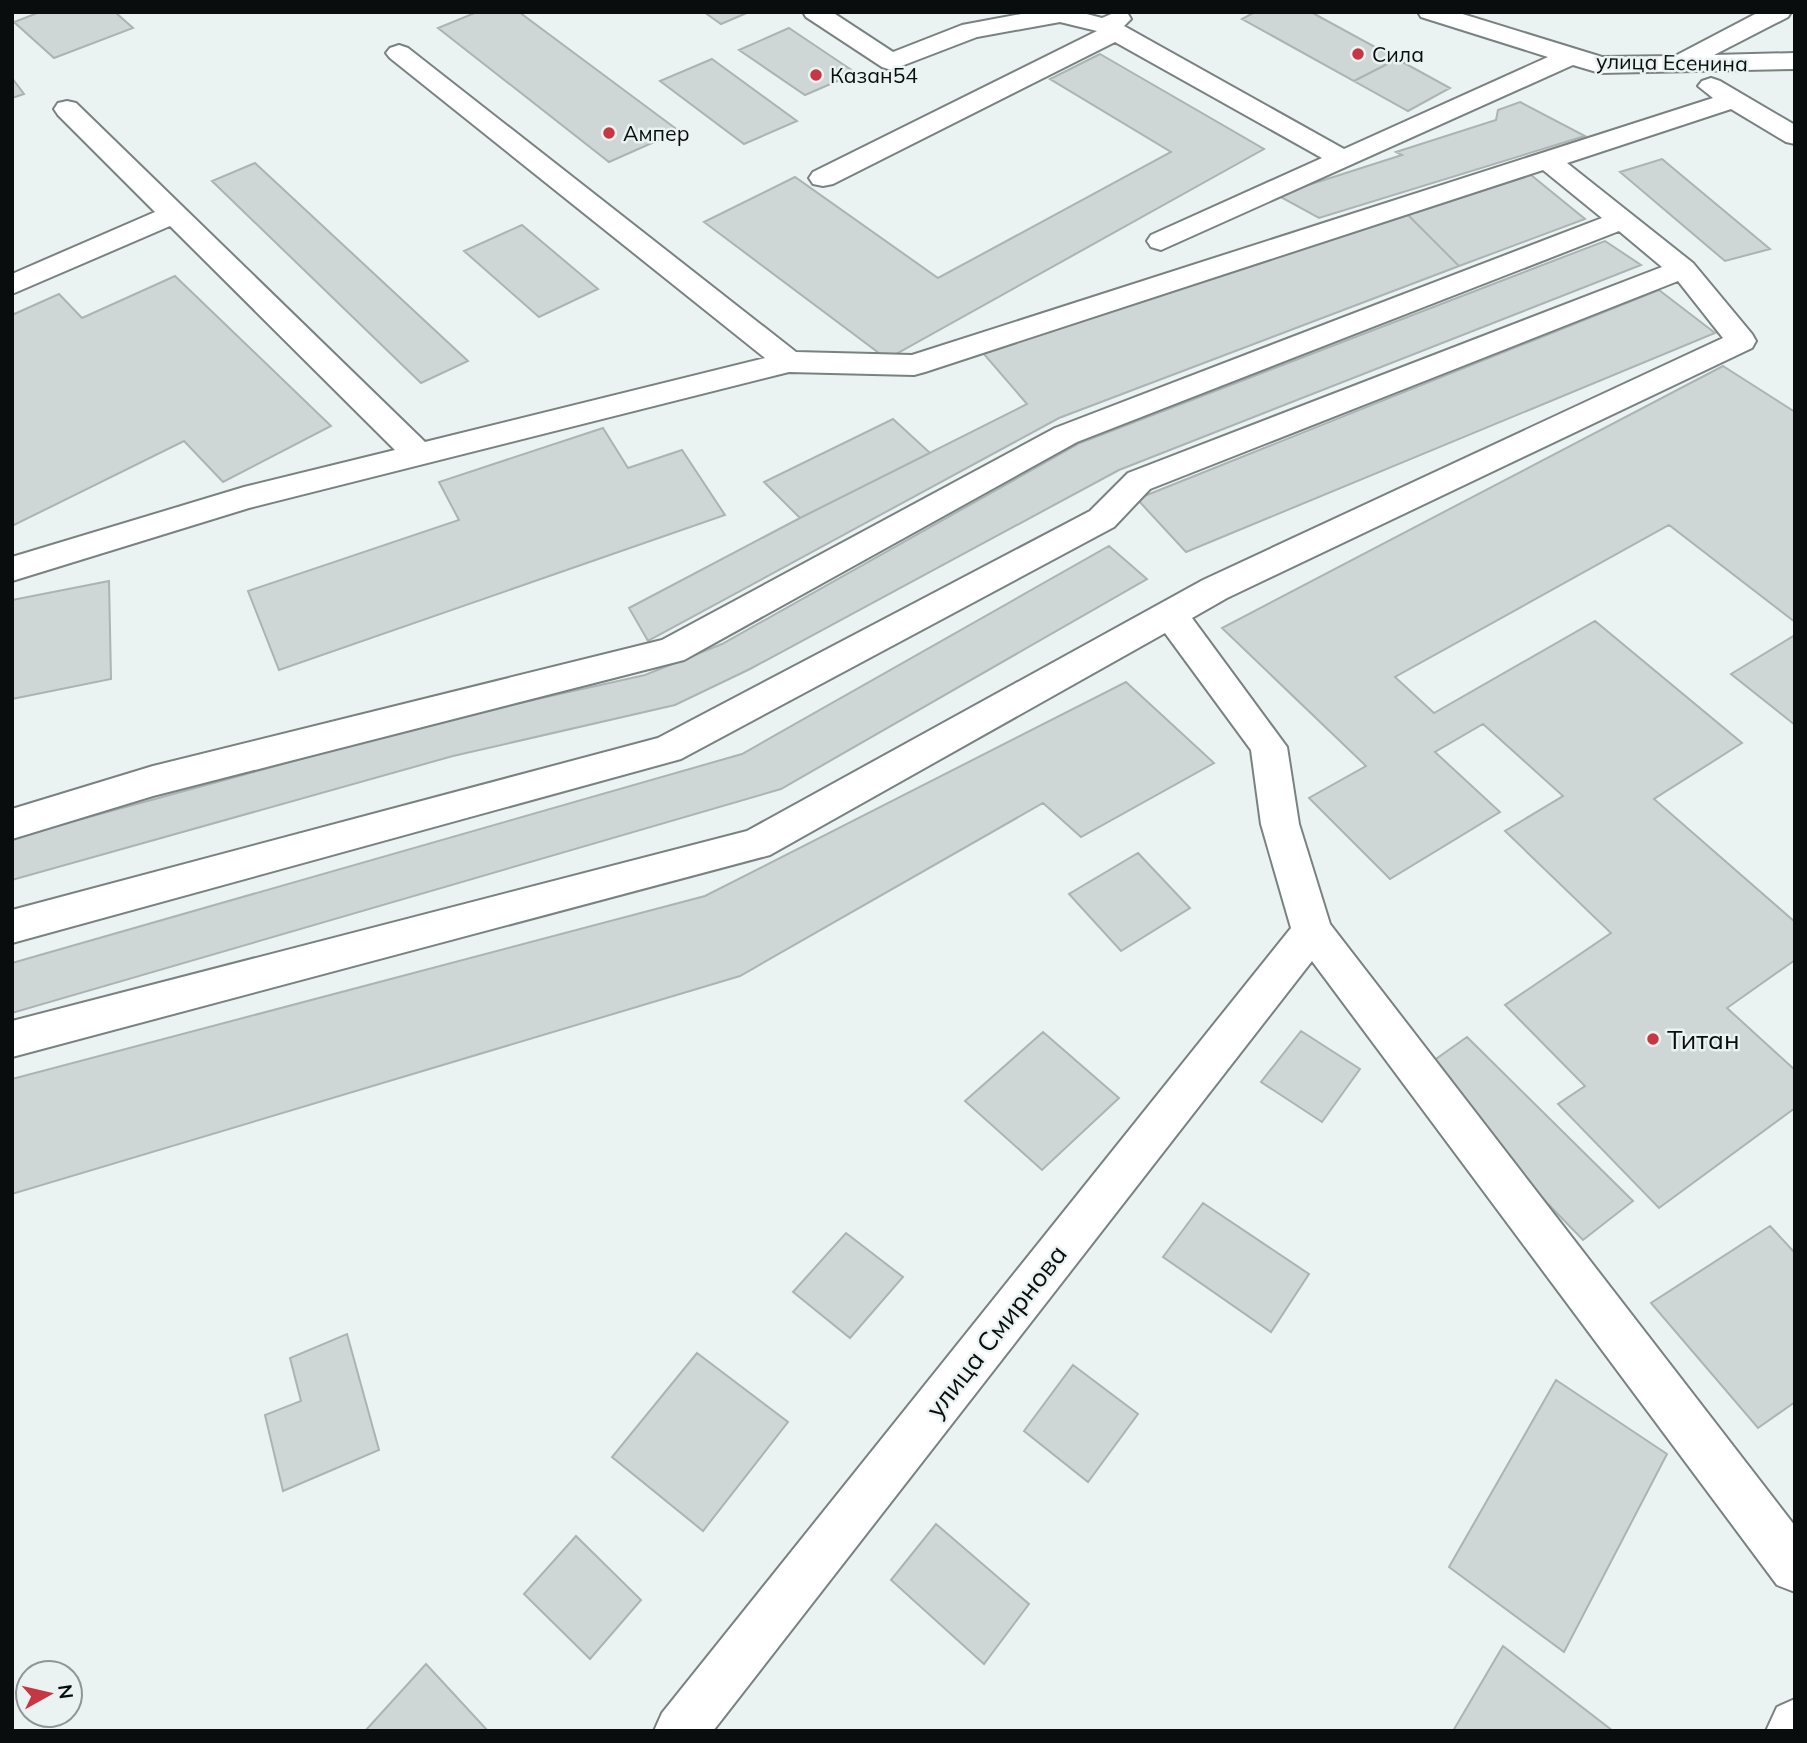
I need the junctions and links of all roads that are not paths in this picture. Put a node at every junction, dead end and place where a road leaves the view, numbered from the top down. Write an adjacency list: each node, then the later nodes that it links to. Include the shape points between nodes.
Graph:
1 (815, 12): 4 (street, via 891,62 971,30 1060,15)
2 (1430, 12): 6 (street, улица Есенина)
3 (1779, 12): 8 (street)
4 (1118, 23): 12 (street); 14 (street)
5 (399, 53): 20 (street)
6 (1572, 56): 8 (street, улица Есенина, via 1600,65); 12 (street)
7 (1795, 61): 8 (street, улица Есенина)
8 (1677, 64): 9 (street)
9 (1732, 100): 11 (street); 13 (street)
10 (67, 109): 15 (street)
11 (1795, 136)
12 (1343, 159): 17 (street)
13 (1547, 160): 16 (street); 20 (street, via 914,365)
14 (823, 178)
15 (174, 214): 19 (street); 21 (street)
16 (1623, 220): 18 (street); 24 (street, via 1066,435 672,651 153,781)
17 (1161, 241)
18 (1683, 268): 23 (street, via 1741,341 1214,589); 25 (street, via 1139,481 1102,519 668,749)
19 (12, 285)
20 (789, 362): 21 (street)
21 (419, 454): 22 (street, via 244,498)
22 (12, 569)
23 (1170, 614): 26 (street, via 1269,747 1280,824); 27 (street, via 757,844)
24 (12, 824)
25 (12, 927)
26 (1312, 931): 28 (street); 30 (street, улица Смирнова)
27 (12, 1039)
28 (1795, 1567)
29 (1795, 1725): 31 (street)
30 (680, 1731)
31 (1792, 1731)

